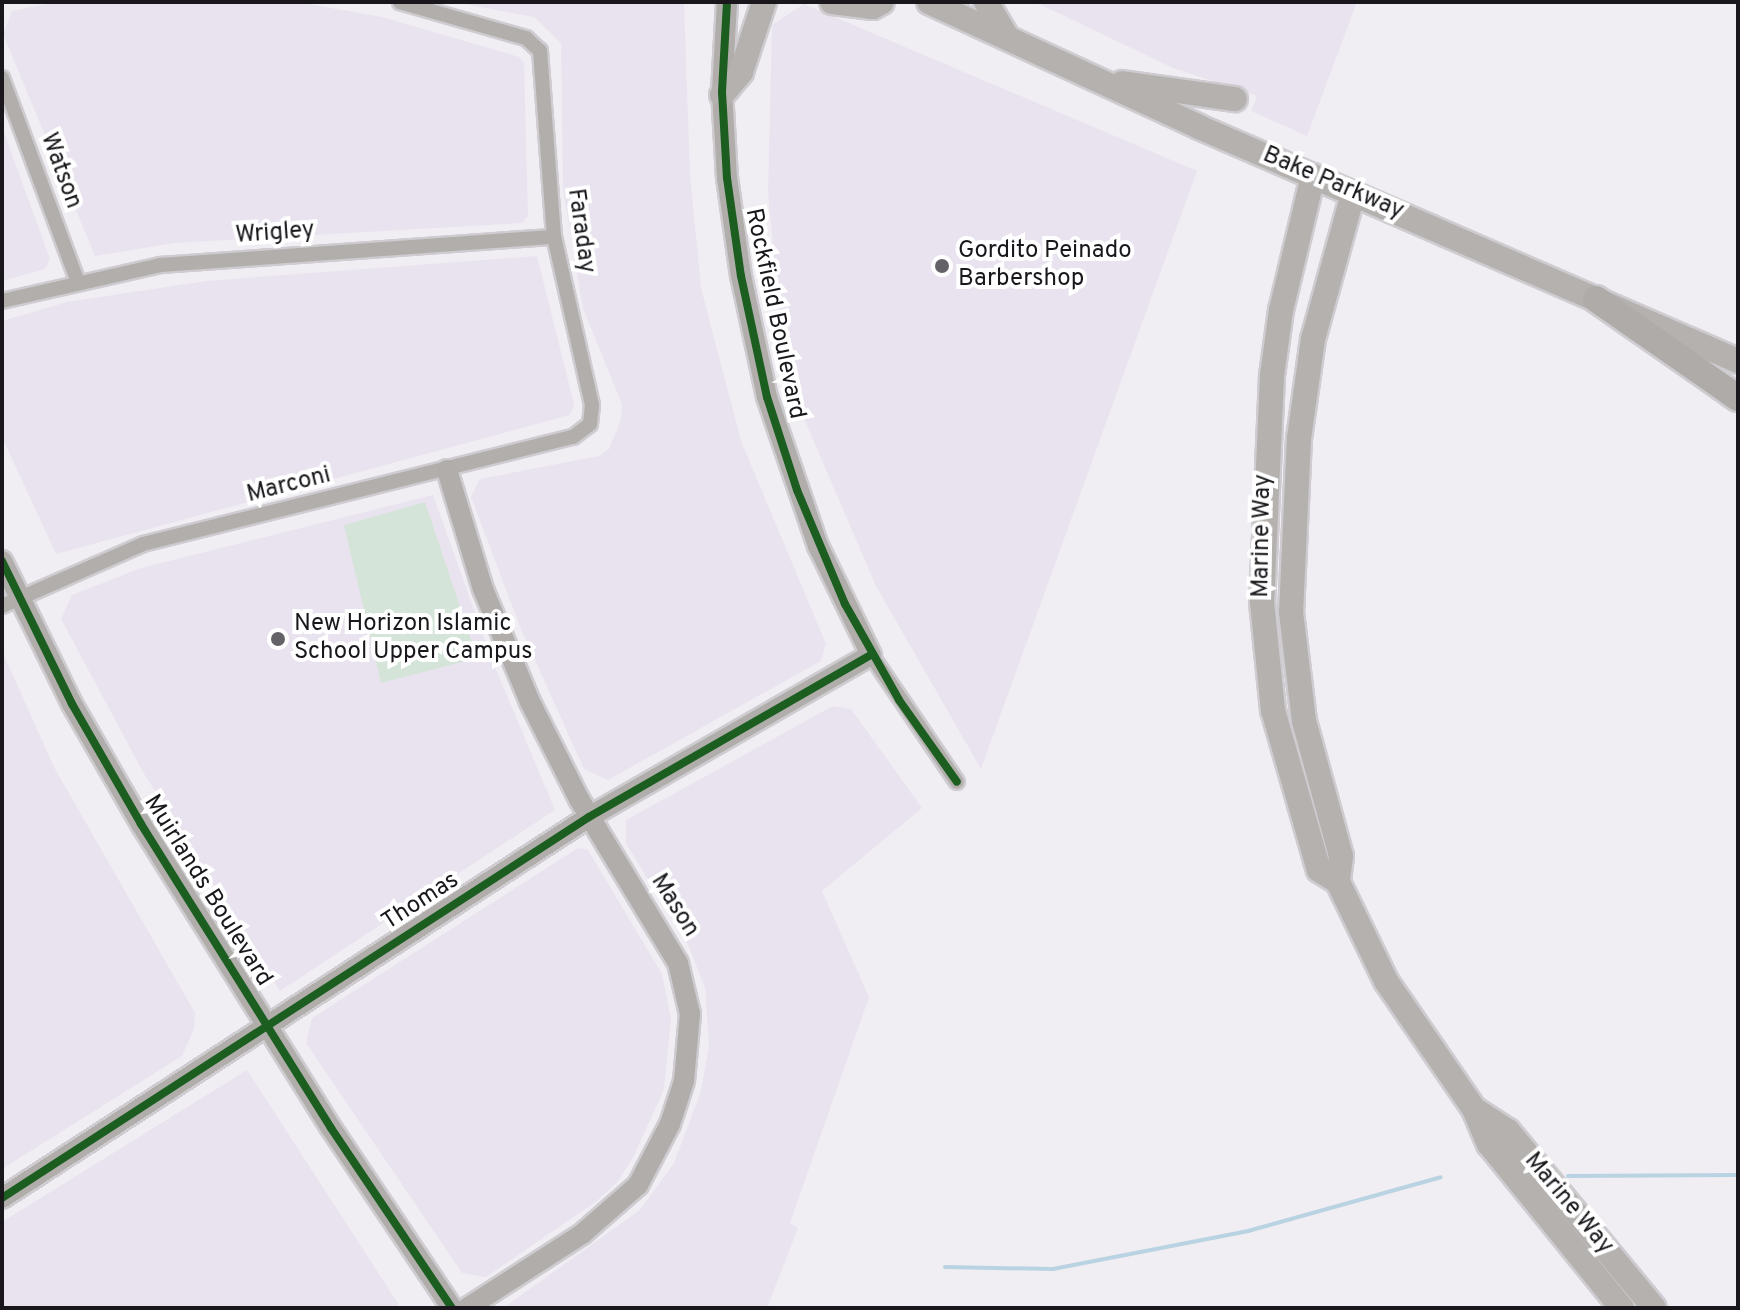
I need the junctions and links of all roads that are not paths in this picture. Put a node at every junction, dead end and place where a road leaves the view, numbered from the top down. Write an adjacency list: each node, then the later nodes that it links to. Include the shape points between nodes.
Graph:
1 (400, 2): 15 (street, Faraday, via 536,43)
2 (727, 2): 11 (street, Rockfield Boulevard)
3 (764, 2): 11 (main road, via 741,72)
4 (832, 2): 5 (main road, via 844,7)
5 (882, 2)
6 (929, 2): 8 (main road, Bake Parkway)
7 (986, 2): 8 (main road)
8 (1007, 37): 10 (main road, Bake Parkway)
9 (2, 78): 16 (street, Watson)
10 (1096, 80): 12 (main road); 13 (main road, Bake Parkway)
11 (722, 95): 25 (street, Rockfield Boulevard, via 741,276 767,397 818,546)
12 (1235, 99)
13 (1313, 176): 14 (main road, Bake Parkway); 28 (main road, Marine Way, via 1281,310 1272,376 1262,602 1276,724 1319,870)
14 (1353, 194): 17 (main road, Bake Parkway); 28 (main road, Marine Way, via 1326,282 1299,438 1291,612 1304,721 1341,856)
15 (554, 237): 16 (street, Wrigley, via 161,265); 21 (street, Faraday, via 592,405)
16 (77, 280): 18 (street, Wrigley)
17 (1596, 299): 19 (main road, Bake Parkway); 20 (highway)
18 (2, 301)
19 (1738, 361)
20 (1738, 398)
21 (590, 424): 22 (street, Marconi, via 573,437)
22 (447, 470): 24 (street, Marconi, via 143,544); 27 (street, Mason, via 483,589 530,702)
23 (2, 561): 24 (street, Muirlands Boulevard)
24 (10, 602): 29 (street, Muirlands Boulevard)
25 (871, 655): 26 (street, Rockfield Boulevard); 27 (street, Thomas)
26 (957, 782)
27 (589, 817): 29 (street, Thomas); 33 (street, Mason, via 682,973 690,1014 684,1081 663,1140 638,1185 582,1234)
28 (1338, 882): 30 (main road, Marine Way, via 1386,981)
29 (267, 1026): 31 (street, Thomas); 32 (street, Muirlands Boulevard)
30 (1474, 1109): 34 (main road, Marine Way, via 1489,1144); 35 (main road, Marine Way, via 1508,1131)
31 (2, 1198)
32 (452, 1308)
33 (467, 1308)
34 (1622, 1308)
35 (1654, 1308)

